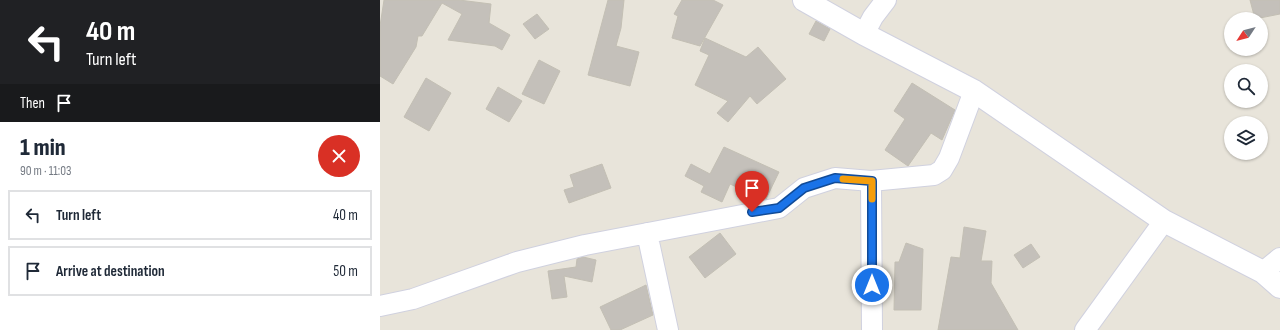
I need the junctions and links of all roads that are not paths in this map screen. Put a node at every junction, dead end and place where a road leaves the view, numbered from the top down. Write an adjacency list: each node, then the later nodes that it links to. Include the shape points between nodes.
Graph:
1 (804, 0): 3 (street)
2 (886, 0): 3 (street)
3 (864, 34): 4 (street)
4 (974, 91): 5 (street, via 942,170 934,175); 6 (street)
5 (872, 181): 7 (street, via 835,178 804,188 779,208); 13 (street)
6 (1164, 222): 9 (street); 14 (street)
7 (646, 233): 11 (street, via 517,262 413,299); 12 (street)
8 (1280, 258): 9 (street)
9 (1263, 272): 10 (street)
10 (1280, 287)
11 (380, 306)
12 (668, 330)
13 (872, 330)
14 (1085, 330)

